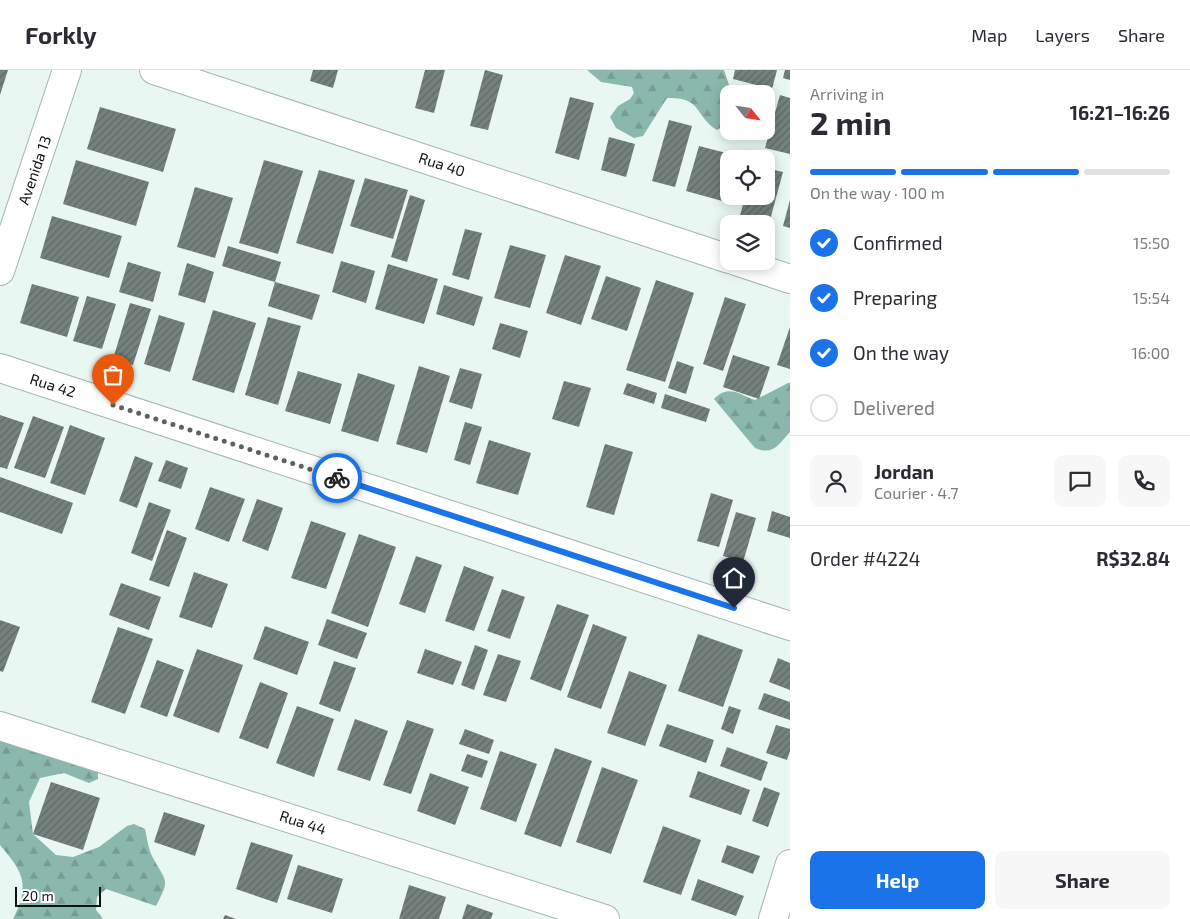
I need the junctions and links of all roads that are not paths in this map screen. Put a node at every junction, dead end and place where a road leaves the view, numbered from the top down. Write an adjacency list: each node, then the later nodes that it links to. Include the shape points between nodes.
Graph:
1 (67, 70): 5 (street, Avenida 13)
2 (154, 70): 3 (street, Rua 40)
3 (720, 256)
4 (763, 270): 6 (street)
5 (0, 271)
6 (790, 279)
7 (0, 368): 8 (street, Rua 42)
8 (790, 626)
9 (0, 726): 11 (street, Rua 44)
10 (790, 864): 12 (street)
11 (606, 919)
12 (773, 919)

